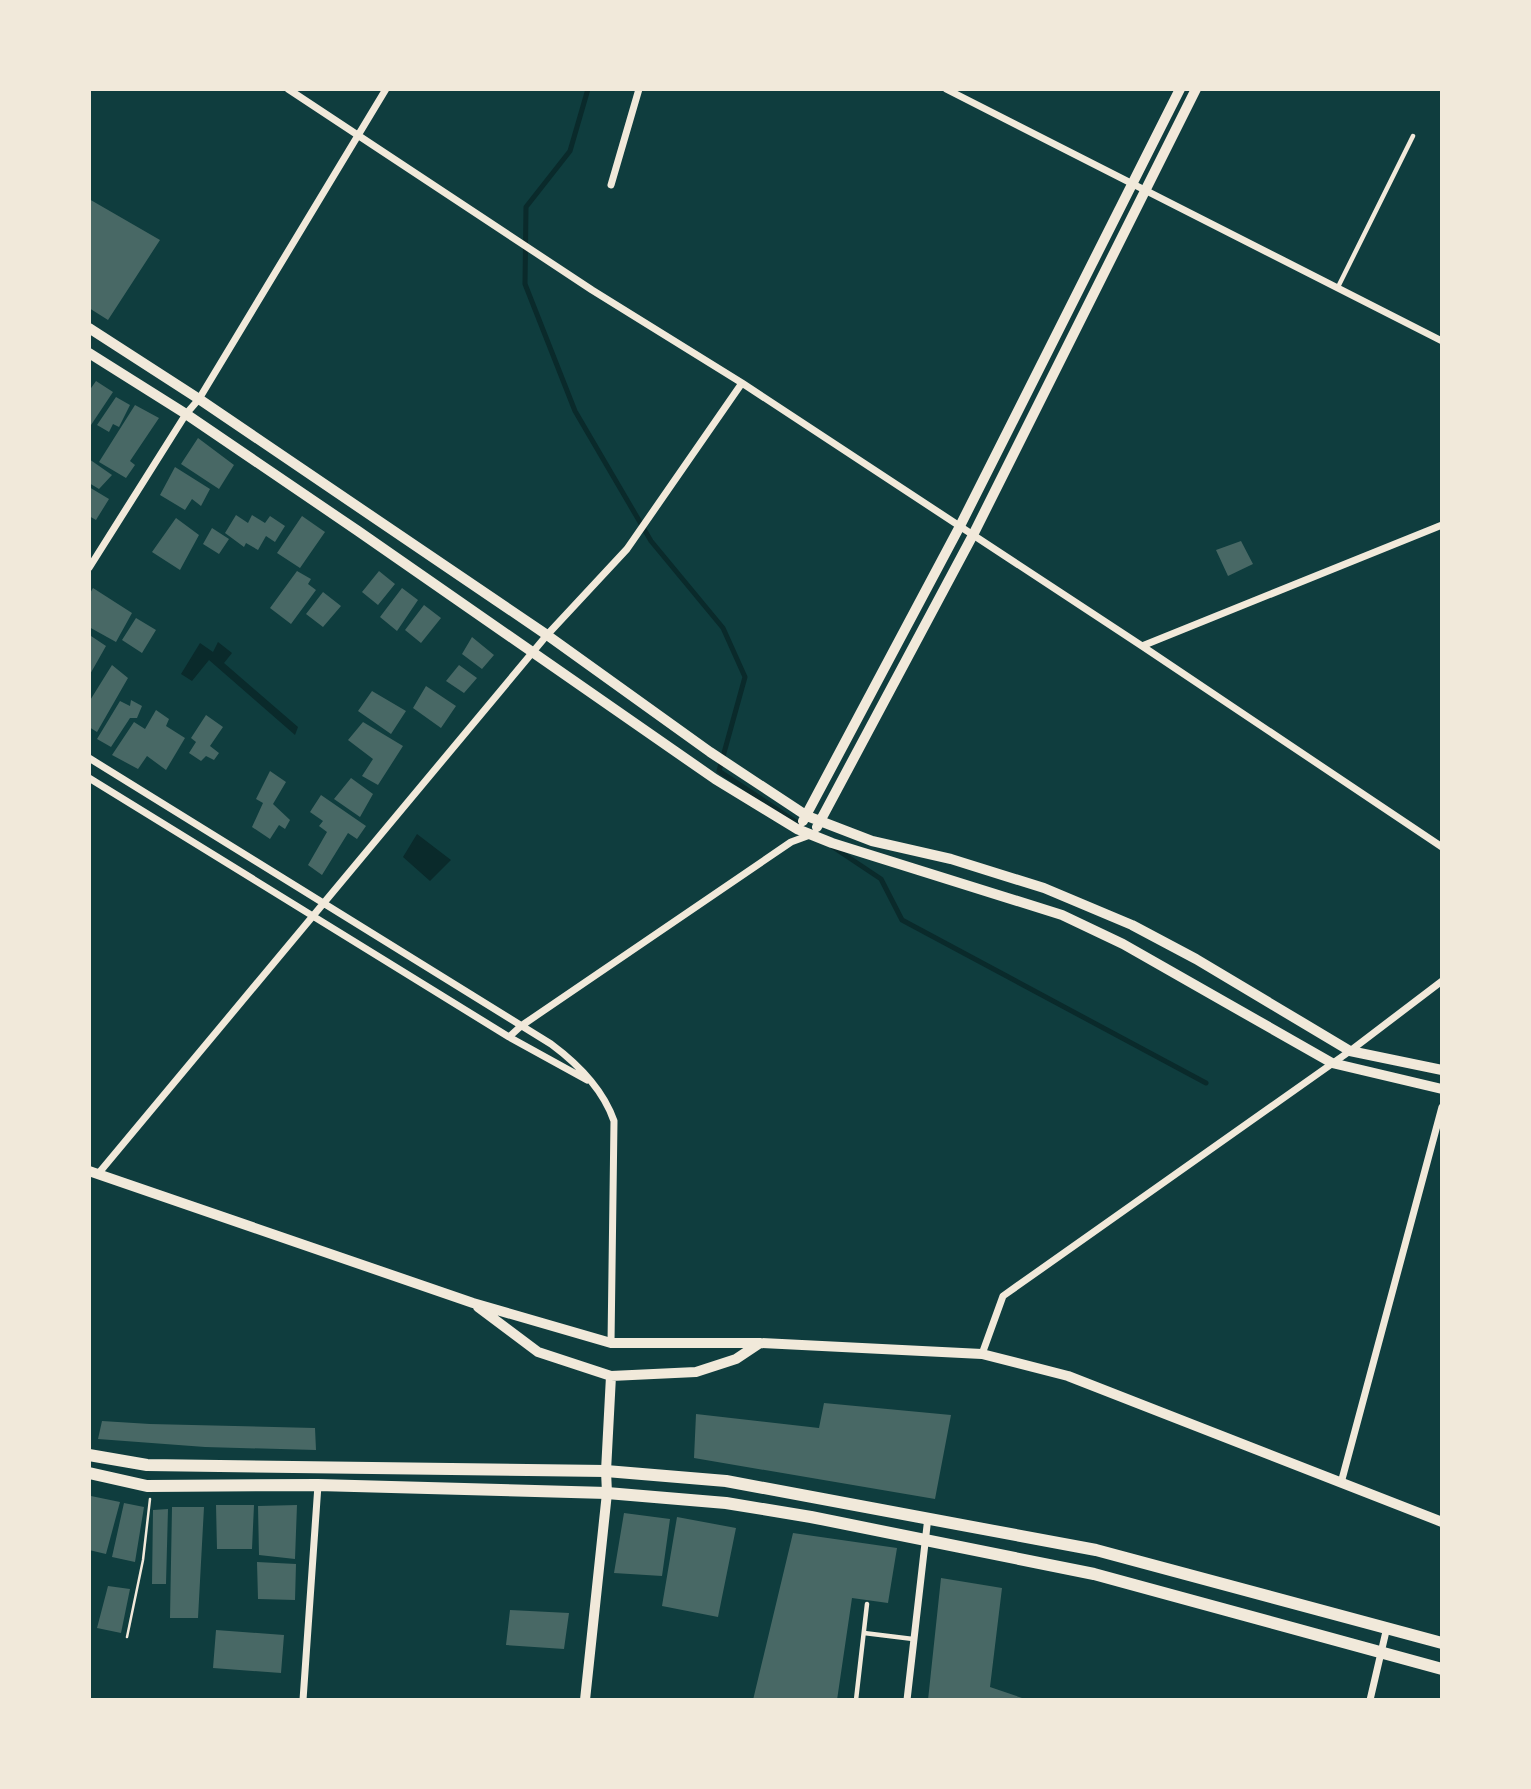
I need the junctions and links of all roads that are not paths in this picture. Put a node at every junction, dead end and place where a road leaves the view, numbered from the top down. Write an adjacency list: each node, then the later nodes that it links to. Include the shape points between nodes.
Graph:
1 (288, 89): 7 (street)
2 (386, 89): 7 (street)
3 (639, 89): 10 (street)
4 (946, 89): 9 (street)
5 (1180, 89): 9 (street)
6 (1196, 89): 11 (street)
7 (359, 134): 20 (street); 21 (street)
8 (1413, 136): 14 (lane)
9 (1133, 183): 11 (street); 12 (street)
10 (611, 185)
11 (1146, 189): 13 (street); 14 (street)
12 (1087, 275): 13 (street); 17 (street)
13 (1100, 282): 18 (street)
14 (1338, 288): 16 (street)
15 (89, 328): 21 (street)
16 (1442, 341)
17 (1052, 343): 18 (street); 25 (street)
18 (1065, 351): 27 (street)
19 (89, 353): 22 (street)
20 (742, 383): 25 (street); 31 (street, via 627,549)
21 (199, 399): 22 (street); 23 (street)
22 (186, 414): 26 (street); 28 (street)
23 (369, 514): 26 (street); 29 (street)
24 (1442, 524): 33 (street)
25 (960, 526): 27 (street); 32 (street)
26 (358, 531): 30 (street)
27 (973, 535): 33 (street); 34 (street)
28 (89, 568)
29 (450, 570): 30 (street); 31 (street)
30 (439, 587): 35 (street)
31 (547, 635): 35 (street); 42 (street)
32 (898, 642): 34 (street); 36 (street)
33 (1142, 646): 48 (street)
34 (912, 650): 37 (street)
35 (534, 652): 45 (street, via 715,779); 49 (street)
36 (863, 709): 37 (street); 42 (street)
37 (877, 716): 44 (street)
38 (92, 759): 39 (street); 41 (street)
39 (89, 769)
40 (89, 778): 43 (street)
41 (167, 806): 43 (street); 49 (street)
42 (807, 816): 44 (street); 45 (street)
43 (158, 820): 50 (street)
44 (821, 822): 46 (street); 51 (street, via 872,841 1044,888)
45 (797, 829): 46 (street); 47 (street)
46 (811, 835): 47 (street); 52 (street, via 1062,915)
47 (791, 842): 56 (street)
48 (1442, 847)
49 (323, 902): 50 (street); 53 (street)
50 (312, 916): 54 (street); 64 (street)
51 (1132, 925): 52 (street); 58 (street)
52 (1123, 944): 59 (street)
53 (419, 964): 54 (street); 56 (street)
54 (410, 976): 57 (street)
55 (1442, 981): 58 (street)
56 (521, 1026): 57 (street); 61 (street, via 565,1055)
57 (509, 1037): 61 (street)
58 (1350, 1051): 59 (street); 60 (street)
59 (1332, 1063): 62 (street); 68 (street, via 1003,1296)
60 (1442, 1070)
61 (591, 1082): 66 (street, via 607,1102 614,1121)
62 (1442, 1089)
63 (1442, 1107): 73 (street)
64 (93, 1173): 65 (street)
65 (472, 1303): 66 (street); 69 (street, via 538,1352)
66 (611, 1343): 67 (street)
67 (760, 1343): 68 (street); 69 (street, via 736,1359 696,1373)
68 (982, 1354): 73 (street, via 1068,1376)
69 (611, 1376): 71 (street)
70 (89, 1455): 71 (main road, via 147,1465)
71 (606, 1471): 75 (street); 76 (main road, via 726,1481)
72 (89, 1473): 74 (main road, via 151,1486)
73 (1341, 1483): 77 (street)
74 (318, 1486): 75 (main road); 88 (street)
75 (607, 1493): 78 (main road, via 726,1503); 89 (street)
76 (928, 1517): 78 (street); 79 (main road)
77 (1442, 1522)
78 (926, 1540): 80 (main road); 84 (street)
79 (1096, 1550): 80 (main road); 82 (main road)
80 (1094, 1574): 86 (main road)
81 (867, 1604): 83 (lane)
82 (1387, 1627): 85 (main road); 86 (street)
83 (864, 1633): 84 (lane); 90 (lane)
84 (914, 1640): 91 (street)
85 (1442, 1643)
86 (1380, 1653): 87 (main road); 92 (street)
87 (1442, 1669)
88 (303, 1700)
89 (585, 1700)
90 (856, 1700)
91 (907, 1700)
92 (1370, 1700)

